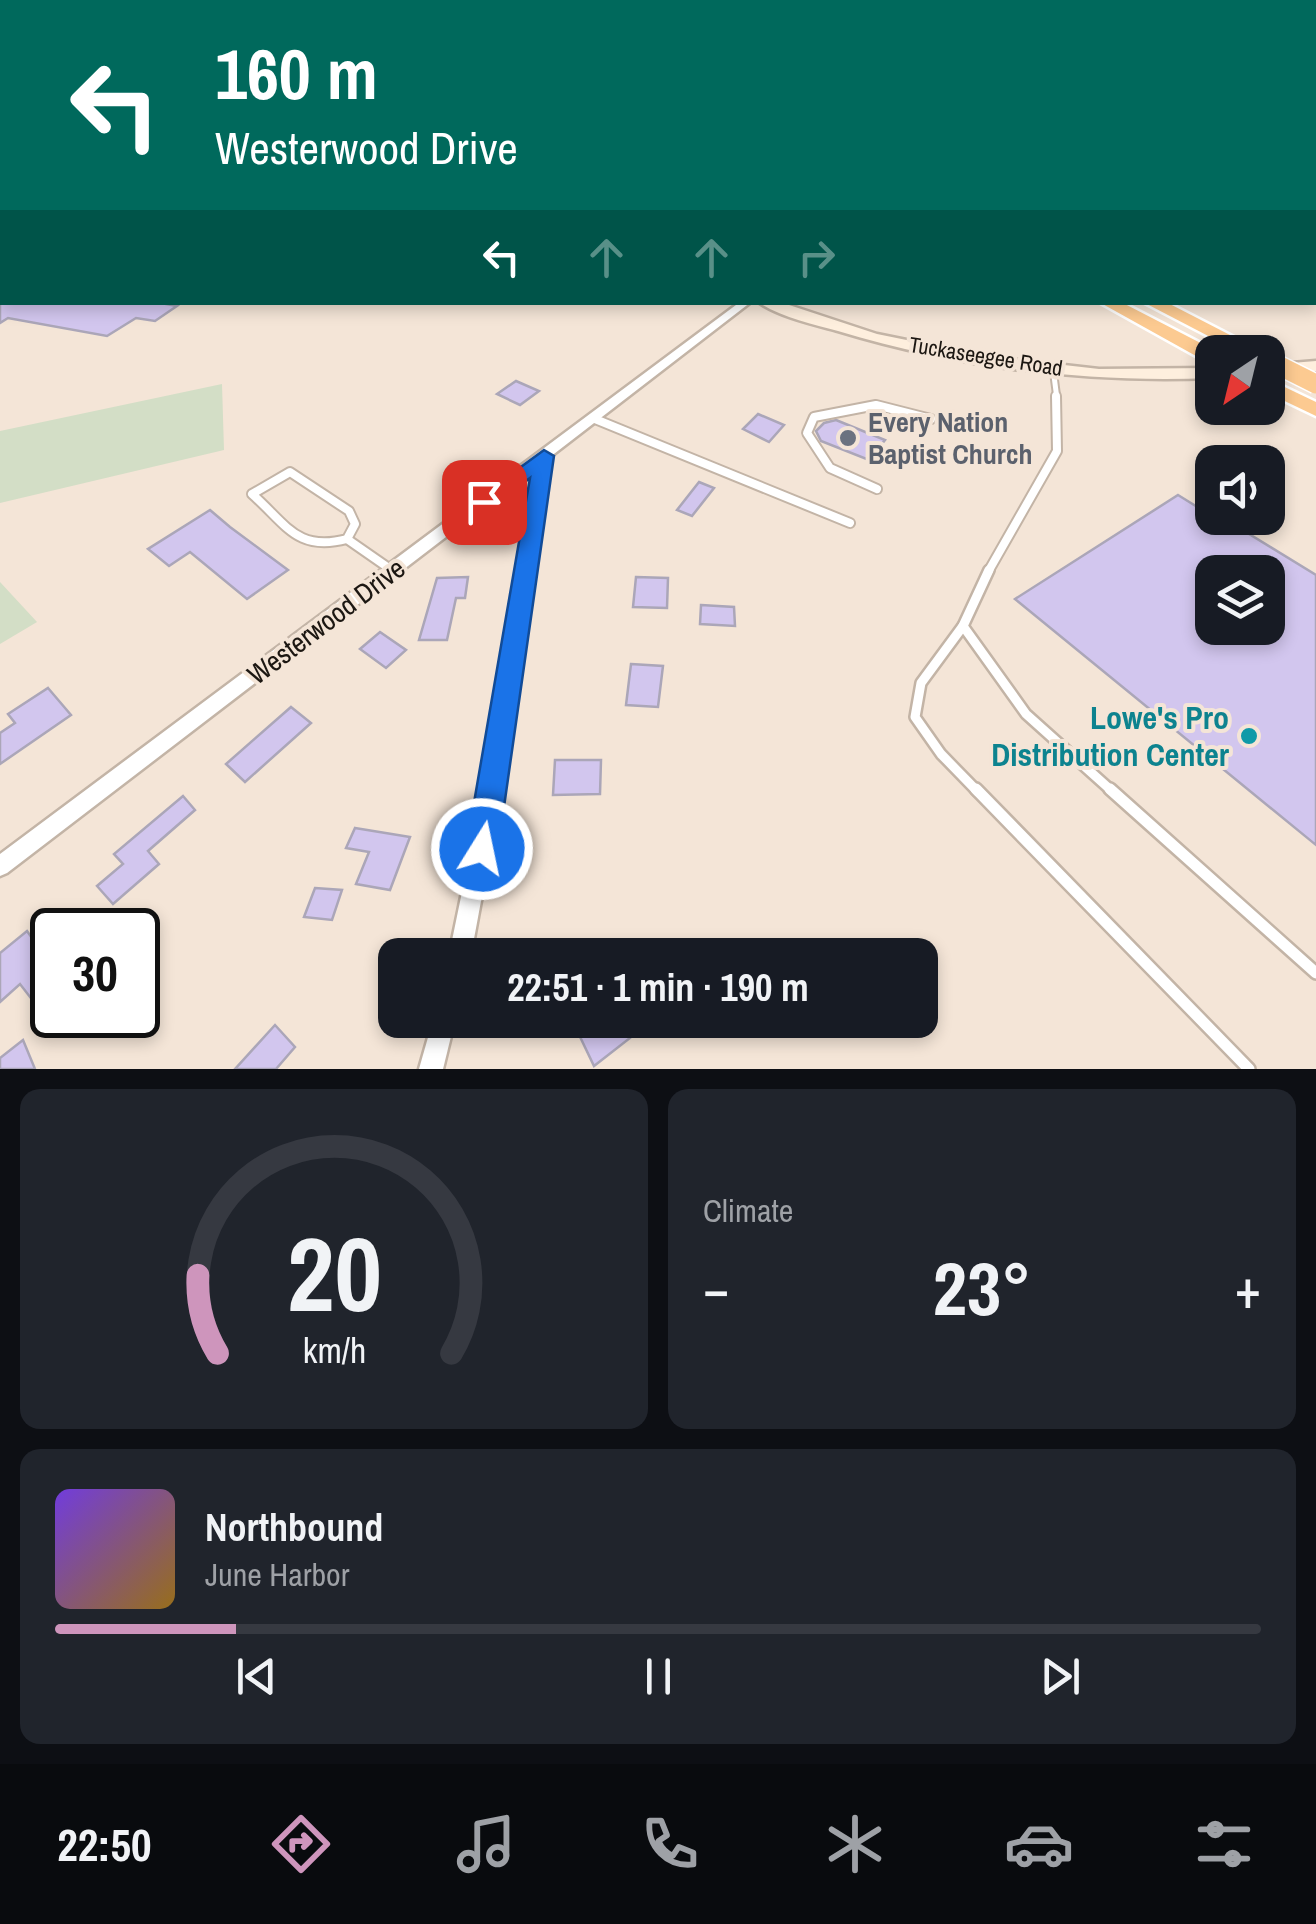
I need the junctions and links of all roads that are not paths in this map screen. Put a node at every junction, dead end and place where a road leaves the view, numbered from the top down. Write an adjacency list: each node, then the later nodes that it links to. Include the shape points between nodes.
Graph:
1 (744, 305): 15 (street, Westerwood Drive)
2 (775, 305): 8 (street, Tuckaseegee Road, via 902,344)
3 (1114, 305): 6 (highway)
4 (1157, 305): 5 (highway)
5 (1218, 335)
6 (1195, 348)
7 (1316, 366): 10 (street)
8 (1053, 368): 11 (street, Tuckaseegee Road); 22 (lane, via 1057,451)
9 (1285, 368): 12 (highway, bridge)
10 (1285, 368)
11 (1195, 372)
12 (1316, 384)
13 (1285, 394): 14 (highway)
14 (1316, 410)
15 (595, 419): 17 (street, Westerwood Drive); 19 (lane)
16 (931, 419): 18 (lane, via 876,405 814,417 807,433 830,468)
17 (544, 456): 21 (street, Westerwood Drive); 24 (street)
18 (877, 489)
19 (850, 523)
20 (347, 539): 20 (lane, via 307,543 252,494 290,472 349,511 355,524); 21 (lane)
21 (393, 571): 23 (street, Westerwood Drive)
22 (963, 626): 25 (lane, via 1026,714); 28 (lane, via 921,682 915,716 941,754)
23 (0, 866)
24 (463, 938)
25 (1316, 973)
26 (440, 1038): 27 (street)
27 (433, 1068)
28 (1248, 1069)

